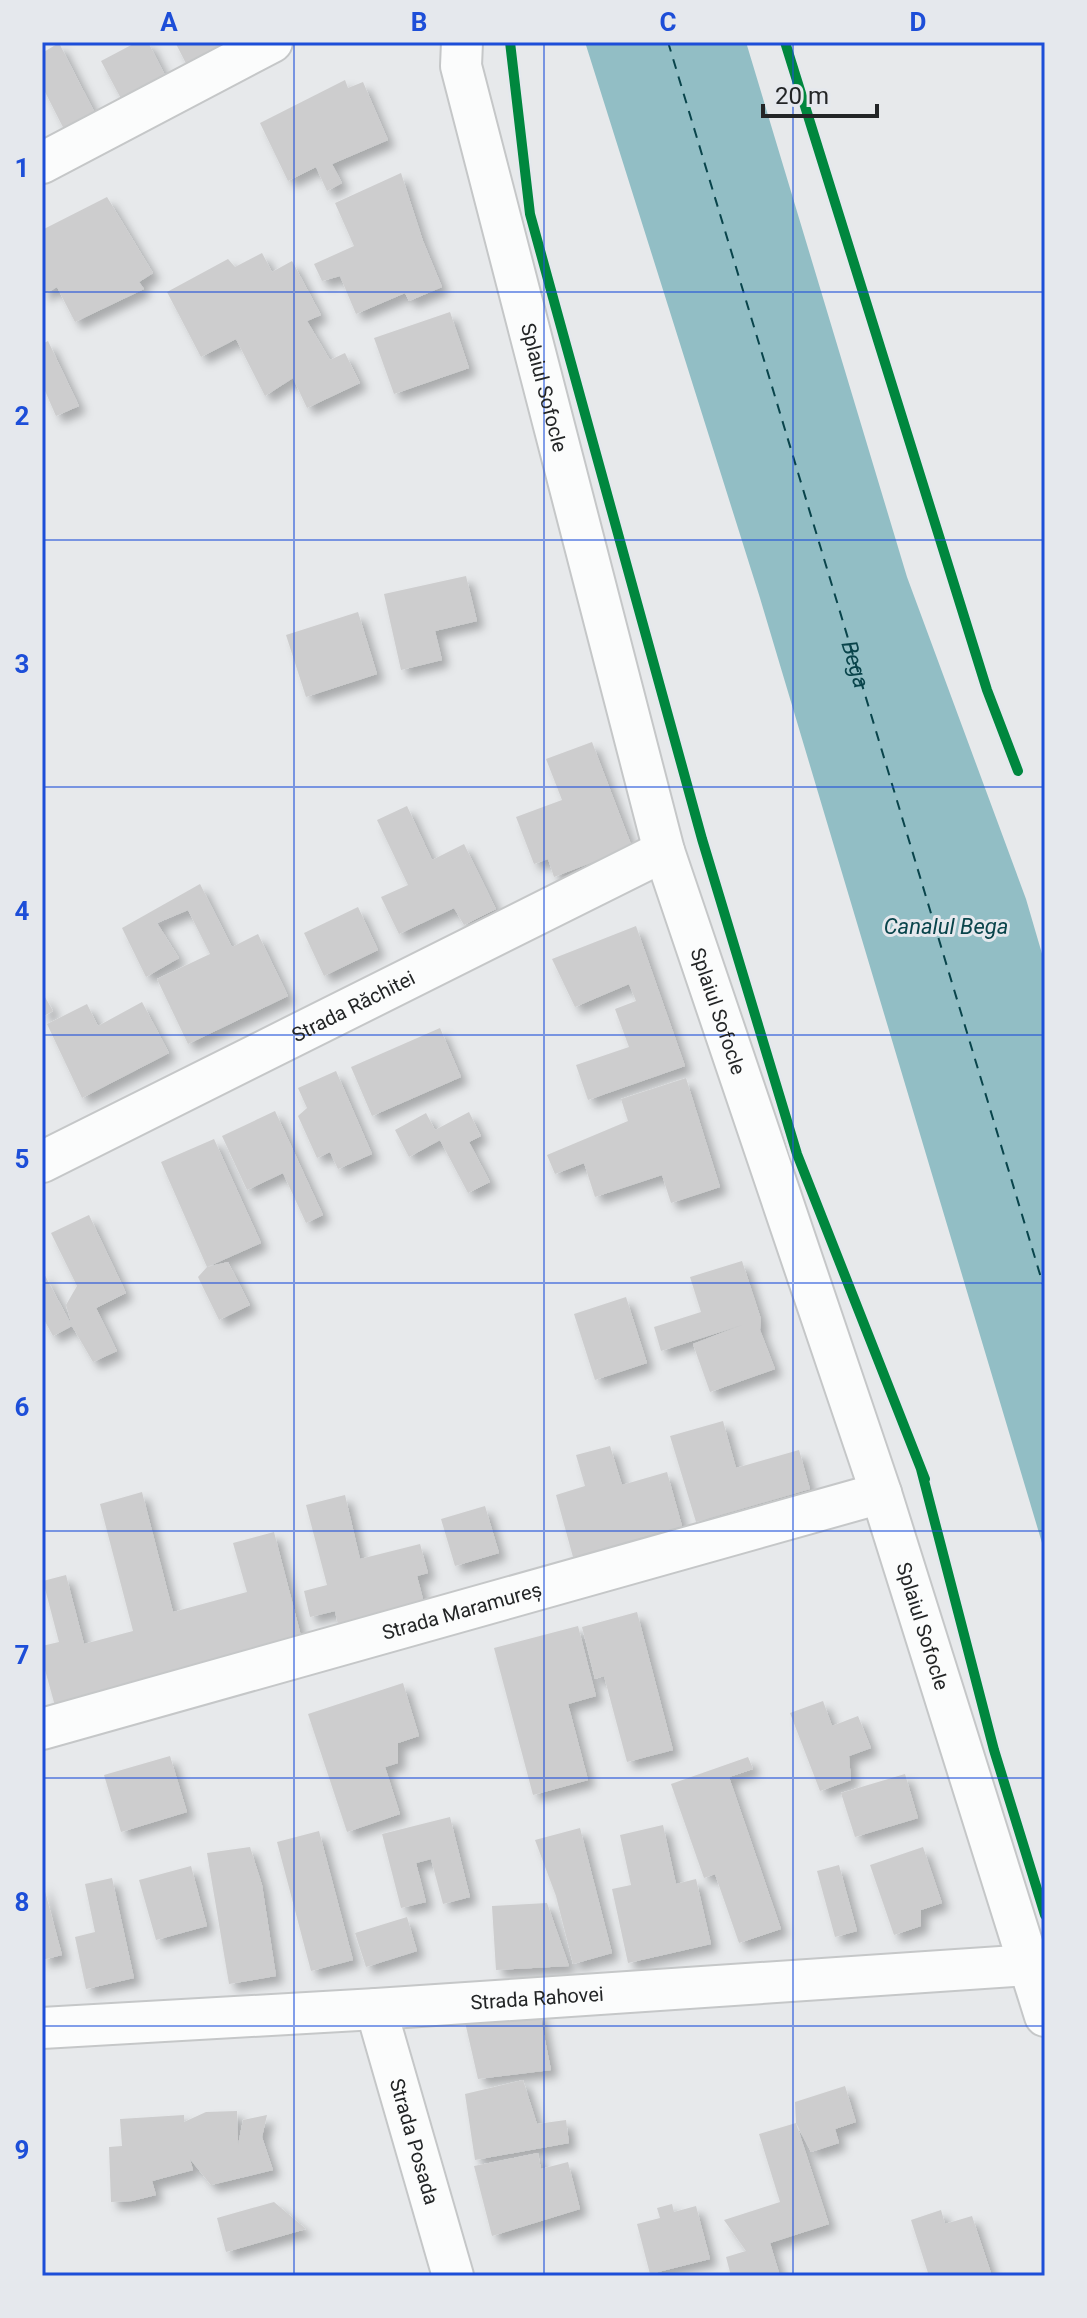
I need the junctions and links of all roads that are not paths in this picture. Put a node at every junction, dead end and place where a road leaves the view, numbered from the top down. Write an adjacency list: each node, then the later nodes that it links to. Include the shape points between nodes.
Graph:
1 (272, 42): 3 (street)
2 (454, 50): 4 (street, Splaiul Sofocle)
3 (42, 163)
4 (664, 851): 5 (street, Strada Răchitei); 6 (street, Splaiul Sofocle)
5 (42, 1162)
6 (881, 1493): 7 (street, Strada Maramureș); 8 (street, Splaiul Sofocle)
7 (42, 1729)
8 (1030, 1965): 9 (street, Strada Rahovei); 10 (street, Splaiul Sofocle)
9 (376, 2009): 11 (street, Strada Rahovei); 12 (street, Strada Posada)
10 (1045, 2016)
11 (42, 2028)
12 (453, 2276)

